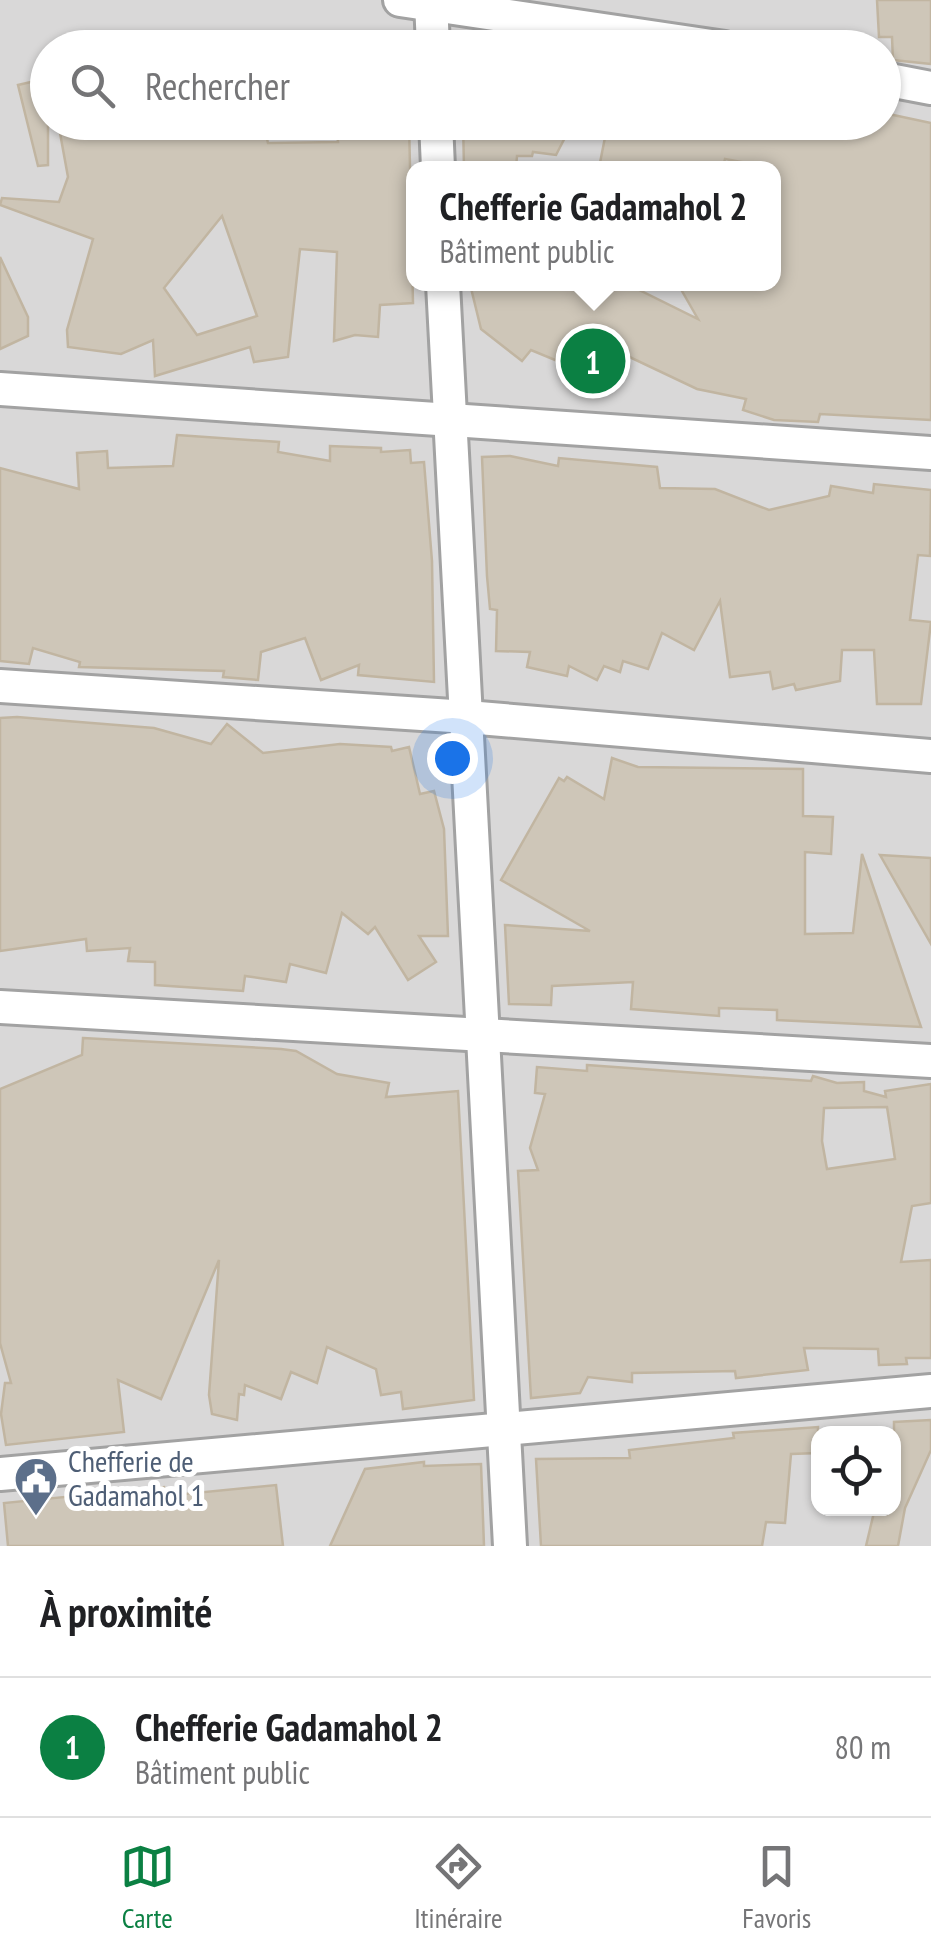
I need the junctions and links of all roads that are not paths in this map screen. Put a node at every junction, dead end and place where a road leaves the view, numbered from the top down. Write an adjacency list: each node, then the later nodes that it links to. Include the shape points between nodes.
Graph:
1 (421, 2): 2 (street); 3 (street)
2 (429, 30)
3 (606, 30)
4 (901, 82): 5 (street)
5 (931, 88)
6 (443, 291): 8 (street)
7 (0, 388): 8 (street)
8 (448, 422): 9 (street); 11 (street)
9 (931, 453)
10 (0, 686): 11 (street)
11 (467, 717): 12 (street); 14 (street)
12 (931, 756)
13 (0, 1006): 14 (street)
14 (484, 1035): 15 (street); 17 (street)
15 (931, 1060)
16 (931, 1391): 17 (street)
17 (504, 1426): 18 (street); 19 (street)
18 (0, 1474)
19 (510, 1546)

